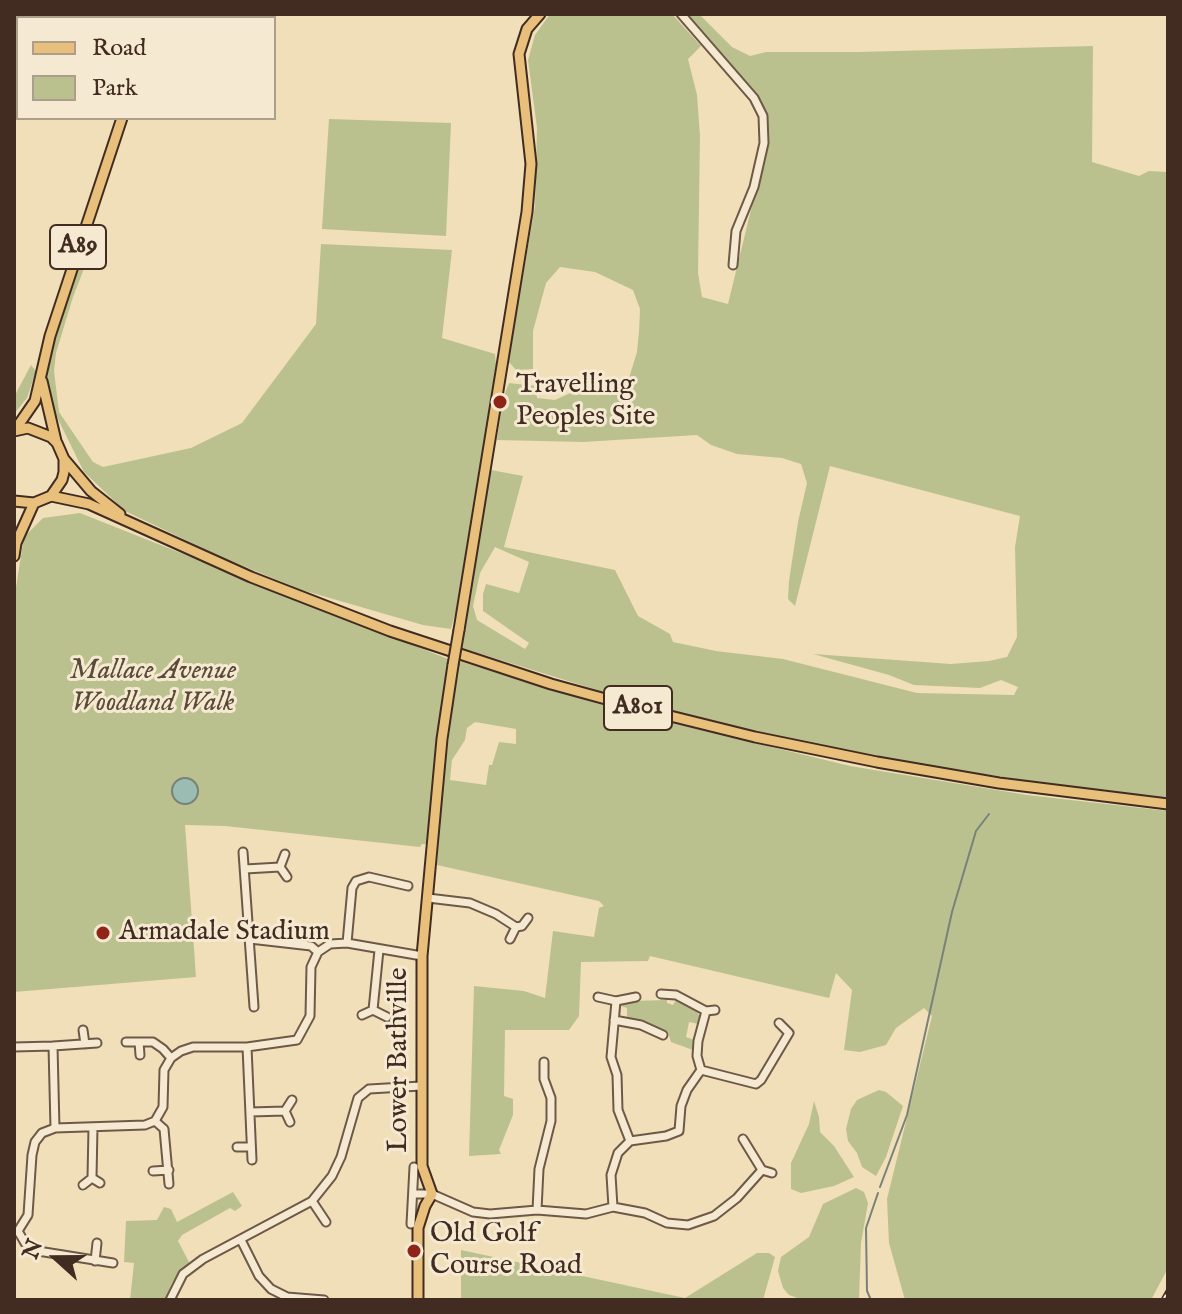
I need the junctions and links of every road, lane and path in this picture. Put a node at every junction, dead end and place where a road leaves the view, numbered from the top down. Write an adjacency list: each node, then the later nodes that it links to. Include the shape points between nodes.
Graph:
1 (540, 14): 22 (main road, Lower Bathville, bridge, via 527,29 519,54 531,164 527,212 442,739)
2 (681, 14): 4 (street, via 754,98 763,116 764,143 754,187 738,222)
3 (121, 120): 5 (main road, A89)
4 (733, 265)
5 (41, 378): 6 (main road, A89, via 35,401); 7 (main road, A89)
6 (15, 430): 7 (main road, A89, via 39,430)
7 (57, 443): 8 (main road, A89)
8 (64, 459): 9 (main road, via 62,480); 12 (main road, A801, via 91,491)
9 (51, 496): 11 (main road); 12 (main road, A801, via 89,504)
10 (14, 501): 11 (main road)
11 (34, 503): 13 (main road)
12 (132, 524): 15 (main road, A801, via 390,631 642,709 877,762)
13 (15, 539): 14 (main road)
14 (14, 556)
15 (1168, 804)
16 (243, 852): 19 (street)
17 (285, 854): 18 (street)
18 (280, 867): 19 (street); 20 (street)
19 (245, 869): 25 (street)
20 (287, 877)
21 (408, 886): 27 (street, via 364,877 356,881)
22 (428, 898): 24 (street, via 470,903); 30 (main road, Lower Bathville)
23 (528, 918): 24 (street)
24 (516, 927): 26 (street)
25 (250, 939): 29 (street, via 311,946); 35 (street)
26 (510, 939)
27 (347, 943): 28 (street); 29 (street, via 330,944)
28 (379, 950): 30 (street); 36 (street)
29 (318, 952): 51 (street, via 311,967 310,1016 297,1040)
30 (422, 956): 56 (main road, Lower Bathville)
31 (661, 994): 55 (street, via 711,1011 698,1041)
32 (598, 997): 34 (street)
33 (636, 997): 34 (street)
34 (616, 1001): 39 (street)
35 (254, 1007)
36 (373, 1010): 37 (street); 38 (street)
37 (362, 1015)
38 (387, 1017)
39 (614, 1020): 44 (street); 65 (street, via 611,1057 618,1110)
40 (779, 1023): 43 (street)
41 (83, 1030): 48 (street)
42 (798, 1031): 43 (street)
43 (789, 1033): 55 (street, via 756,1084)
44 (663, 1035)
45 (126, 1042): 46 (street)
46 (139, 1042): 52 (street); 53 (street, via 153,1042)
47 (97, 1043): 48 (street)
48 (85, 1044): 49 (street)
49 (53, 1046): 50 (street); 63 (street)
50 (14, 1047)
51 (247, 1047): 53 (street, via 193,1047); 59 (street)
52 (140, 1055)
53 (171, 1058): 60 (street, via 164,1070 163,1107)
54 (544, 1062): 82 (street, via 551,1121 539,1169)
55 (701, 1070): 65 (street, via 684,1098 679,1131)
56 (421, 1086): 79 (main road, Lower Bathville, via 422,1166); 80 (street, via 369,1089 358,1098 341,1157)
57 (292, 1100): 58 (street)
58 (285, 1111): 59 (street); 61 (street)
59 (250, 1112): 67 (street)
60 (155, 1121): 62 (street); 70 (street, via 164,1129)
61 (290, 1122)
62 (93, 1127): 63 (street); 74 (street)
63 (55, 1128): 85 (street, via 35,1142 28,1215)
64 (743, 1139): 71 (street)
65 (630, 1141): 81 (street, via 618,1153 611,1175)
66 (237, 1147): 67 (street)
67 (251, 1147): 68 (street)
68 (252, 1160)
69 (414, 1167): 78 (street)
70 (169, 1170): 72 (street); 76 (street)
71 (762, 1170): 73 (street); 81 (street, via 714,1216 688,1225)
72 (153, 1171)
73 (772, 1173)
74 (92, 1178): 75 (street); 77 (street)
75 (100, 1183)
76 (169, 1184)
77 (83, 1185)
78 (413, 1194): 79 (street); 84 (street)
79 (432, 1194): 82 (street, via 473,1212); 92 (main road, via 418,1228)
80 (312, 1201): 83 (street); 86 (street)
81 (613, 1207): 82 (street, via 586,1214)
82 (537, 1210)
83 (326, 1222)
84 (411, 1224)
85 (16, 1232): 88 (street, via 38,1251)
86 (241, 1240): 90 (street, via 183,1274); 91 (street, via 271,1289 287,1297)
87 (97, 1243): 88 (street)
88 (95, 1261): 89 (street)
89 (113, 1263)
90 (170, 1300)
91 (324, 1300)
92 (418, 1300)

